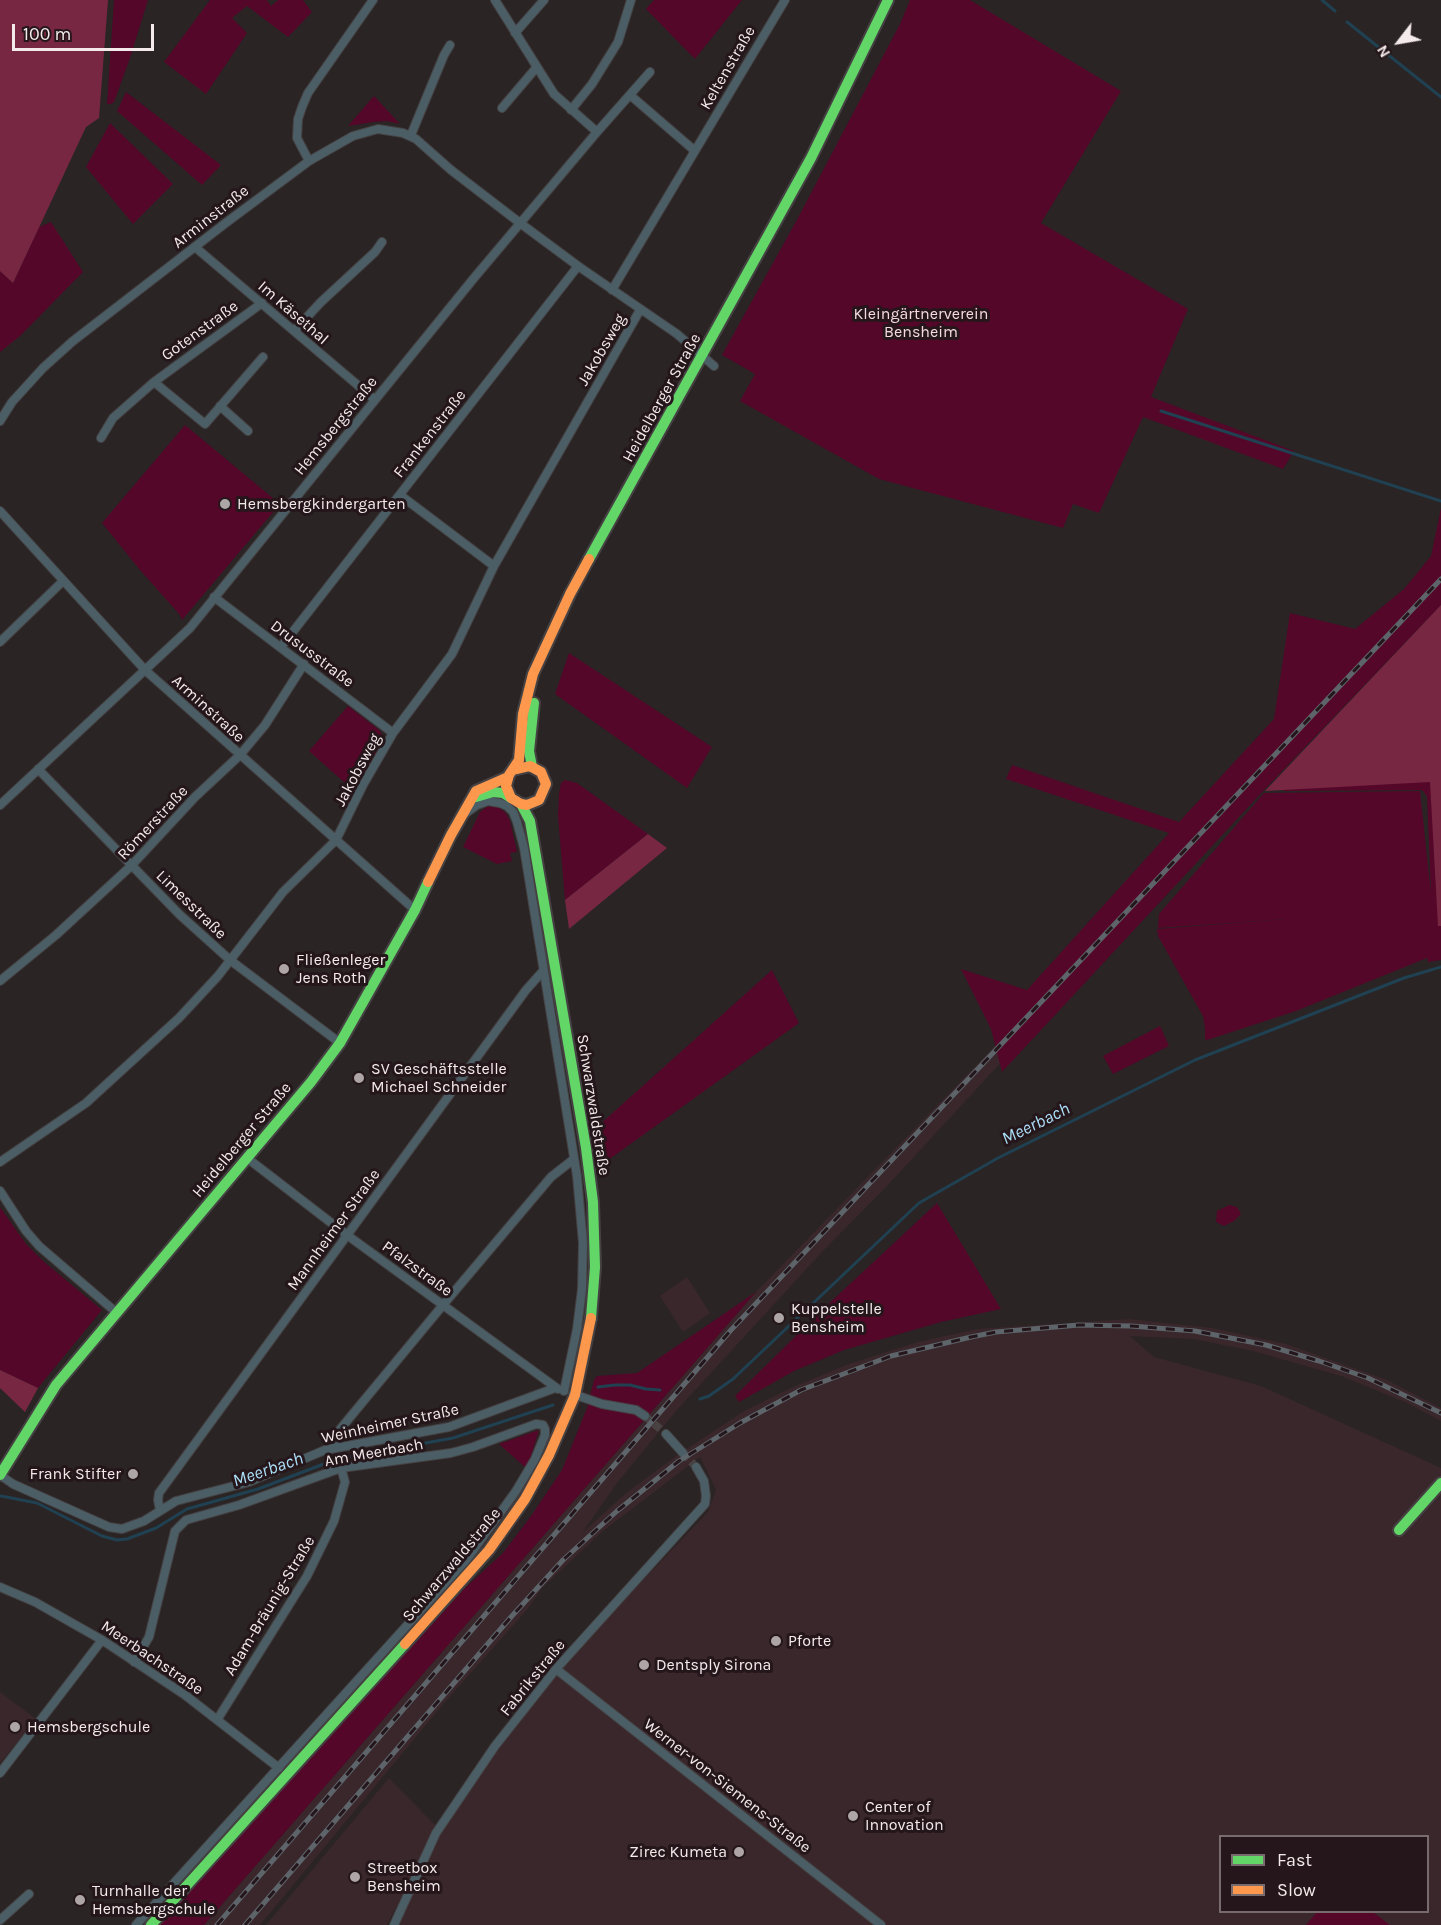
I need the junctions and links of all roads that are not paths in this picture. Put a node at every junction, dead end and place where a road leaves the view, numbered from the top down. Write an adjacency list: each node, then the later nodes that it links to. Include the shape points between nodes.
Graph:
1 (373, 0): 17 (street, via 302,107 297,138)
2 (495, 0): 7 (street)
3 (544, 0): 7 (street)
4 (631, 0): 13 (street, via 618,42)
5 (784, 0): 16 (street, Keltenstraße)
6 (888, 0): 27 (main road, Heidelberger Straße, via 811,159)
7 (515, 33): 9 (street)
8 (450, 45): 15 (street)
9 (536, 68): 12 (street); 13 (street)
10 (650, 72): 11 (street, Hemsbergstraße)
11 (630, 95): 14 (street, Hemsbergstraße); 16 (street)
12 (502, 108)
13 (571, 110): 14 (street)
14 (597, 132): 18 (street, Hemsbergstraße)
15 (411, 135): 17 (street, Arminstraße, via 378,129 365,132); 18 (street)
16 (695, 151): 22 (street, Keltenstraße)
17 (309, 161): 20 (street, Arminstraße)
18 (520, 223): 21 (street); 30 (street, Hemsbergstraße)
19 (382, 242): 25 (street)
20 (195, 247): 23 (street, Im Käsethal); 32 (street, Arminstraße, via 73,341 12,402)
21 (578, 266): 22 (street); 35 (street, Frankenstraße)
22 (612, 290): 24 (street)
23 (262, 303): 25 (street, Im Käsethal); 29 (street, Gotenstraße)
24 (640, 310): 27 (street, via 677,334); 37 (street, Jakobsweg)
25 (294, 331): 30 (street, Im Käsethal)
26 (263, 357): 31 (street, Gotenstraße)
27 (702, 357): 28 (street); 42 (main road, Heidelberger Straße, via 570,594)
28 (714, 366)
29 (154, 382): 31 (street, Gotenstraße, via 205,424); 34 (street, Gotenstraße, via 113,418)
30 (374, 399): 39 (street, Hemsbergstraße)
31 (220, 406): 33 (street)
32 (0, 422)
33 (249, 431)
34 (101, 438)
35 (399, 495): 37 (street); 41 (street, Frankenstraße)
36 (0, 511): 38 (street, Arminstraße)
37 (494, 566): 45 (street, Jakobsweg, via 452,654)
38 (63, 581): 40 (street); 44 (street, Arminstraße)
39 (214, 597): 41 (street, Drususstraße); 44 (street, Hemsbergstraße, via 190,627)
40 (0, 642)
41 (281, 647): 43 (street, Drususstraße)
42 (543, 653): 47 (main road, Heidelberger Straße, via 531,716); 49 (main road, Heidelberger Straße, via 528,690 519,760)
43 (304, 664): 45 (street, Drususstraße); 46 (street, Römerstraße, via 270,718)
44 (145, 670): 46 (street, Arminstraße); 48 (street, Hemsbergstraße)
45 (393, 733): 57 (street, Jakobsweg)
46 (240, 754): 57 (street, Arminstraße); 58 (street, Römerstraße)
47 (532, 767): 49 (main road, Heidelberger Straße, via 524,766); 53 (main road, Heidelberger Straße, via 541,772 546,784 543,796)
48 (38, 770): 54 (street, Hemsbergstraße); 58 (street, Limesstraße)
49 (511, 774): 50 (main road, Heidelberger Straße, via 506,786); 51 (main road, Heidelberger Straße, via 476,791)
50 (511, 798): 51 (main road, via 493,792); 52 (main road)
51 (470, 800): 55 (main road, Heidelberger Straße)
52 (521, 804): 53 (main road); 56 (main road, Schwarzwaldstraße)
53 (533, 804): 56 (main road, Schwarzwaldstraße)
54 (0, 805)
55 (461, 816): 59 (main road, Heidelberger Straße); 61 (street, Schwarzwaldstraße, via 488,801 500,802 513,812 524,848)
56 (530, 821): 72 (main road, Schwarzwaldstraße, via 593,1202 592,1311)
57 (336, 840): 59 (street, Arminstraße); 60 (street, Jakobsweg, via 283,892)
58 (131, 866): 60 (street, Limesstraße); 62 (street, Römerstraße)
59 (415, 910): 63 (main road, Heidelberger Straße)
60 (230, 960): 63 (street, Limesstraße); 66 (street, Jakobsweg, via 179,1018 86,1103)
61 (543, 970): 65 (street, Schwarzwaldstraße); 68 (street, Mannheimer Straße)
62 (0, 981)
63 (340, 1042): 64 (main road, Heidelberger Straße)
64 (247, 1158): 68 (street, Pfalzstraße); 70 (main road, Heidelberger Straße)
65 (574, 1159): 69 (street, via 552,1177); 72 (street, Schwarzwaldstraße, via 584,1243)
66 (0, 1162)
67 (0, 1191): 70 (street, via 39,1246)
68 (347, 1235): 69 (street, Pfalzstraße); 82 (street, Mannheimer Straße, via 159,1493)
69 (443, 1305): 71 (street, Pfalzstraße); 76 (street, via 337,1433)
70 (117, 1313): 80 (main road, Heidelberger Straße, via 56,1385)
71 (555, 1388): 72 (street, Pfalzstraße); 76 (street, Weinheimer Straße, via 449,1427)
72 (570, 1393): 73 (street, via 636,1410); 94 (main road, Schwarzwaldstraße, via 549,1455 525,1499 489,1550)
73 (645, 1416)
74 (543, 1425): 79 (street, Am Meerbach, via 451,1453); 89 (street, Schwarzwaldstraße, via 545,1435 535,1459 467,1559)
75 (666, 1434): 77 (street)
76 (336, 1447): 82 (street, Weinheimer Straße, via 249,1482 176,1501)
77 (683, 1453)
78 (696, 1467): 87 (street, Fabrikstraße, via 704,1481 705,1504)
79 (341, 1468): 86 (street, Am Meerbach, via 181,1524 175,1531 149,1637); 88 (street, Adam-Bräunig-Straße, via 345,1482 334,1521 307,1576)
80 (0, 1475): 82 (street, Weinheimer Straße, via 109,1527 134,1526)
81 (1441, 1483): 83 (main road)
82 (160, 1510)
83 (1399, 1530)
84 (0, 1587): 85 (street, Meerbachstraße)
85 (102, 1640): 86 (street, Meerbachstraße); 90 (street)
86 (134, 1662): 88 (street, Meerbachstraße)
87 (556, 1669): 95 (street, Fabrikstraße, via 495,1746 436,1833); 96 (street, Werner-von-Siemens-Straße)
88 (217, 1720): 89 (street, Meerbachstraße)
89 (279, 1768): 93 (street, Schwarzwaldstraße)
90 (0, 1773)
91 (29, 1894): 92 (street)
92 (0, 1920)
93 (136, 1925)
94 (151, 1925)
95 (394, 1925)
96 (881, 1925)

